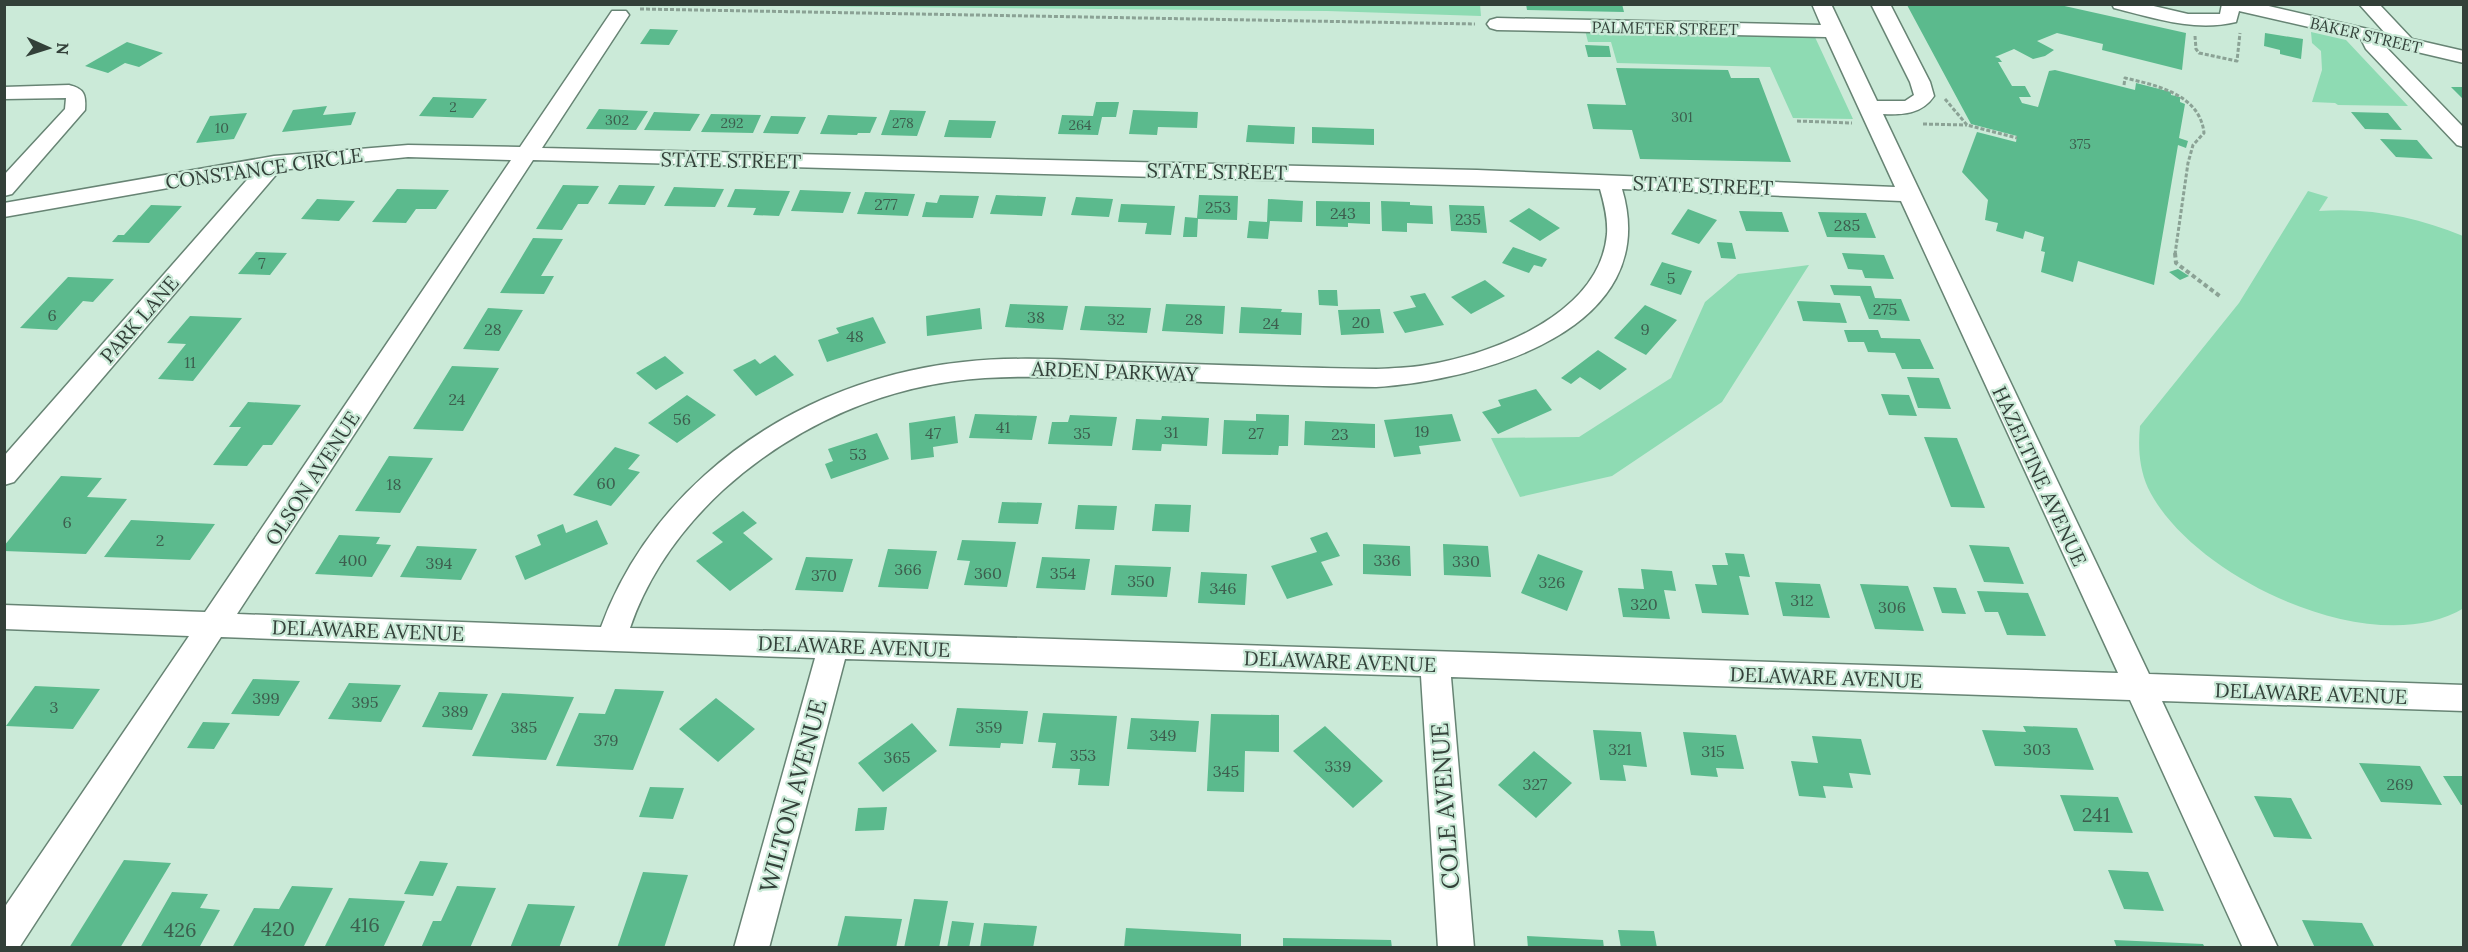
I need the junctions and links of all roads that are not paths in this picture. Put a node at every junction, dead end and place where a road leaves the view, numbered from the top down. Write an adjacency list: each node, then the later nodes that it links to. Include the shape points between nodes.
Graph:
1 (1821, 4): 8 (street, HAZELTINE AVENUE)
2 (1880, 4): 13 (street, via 1924,96 1918,104)
3 (2121, 4): 4 (street, via 2206,22 2229,18)
4 (2232, 4): 9 (street, BAKER STREET)
5 (2368, 4): 10 (street)
6 (619, 15): 15 (street, OLSON AVENUE)
7 (1497, 24): 8 (street, PALMETER STREET)
8 (1833, 32): 13 (street, HAZELTINE AVENUE)
9 (2369, 35): 10 (street, BAKER STREET); 14 (street, via 2373,45)
10 (2406, 44): 11 (street, BAKER STREET)
11 (2463, 57)
12 (4, 93): 18 (street, via 69,91 76,95 76,101 75,110)
13 (1872, 115): 19 (street, HAZELTINE AVENUE)
14 (2463, 141)
15 (525, 155): 16 (street, CONSTANCE CIRCLE, via 408,152 334,155); 17 (street, STATE STREET); 23 (street, OLSON AVENUE)
16 (274, 163): 20 (street, CONSTANCE CIRCLE); 21 (street, PARK LANE)
17 (1609, 181): 19 (street, STATE STREET); 24 (street, ARDEN PARKWAY, via 1618,214 1618,243 1592,296 1536,339 1496,357 1426,374 1376,378 1034,368 960,371 890,386 803,419 725,471 664,535 636,579)
18 (4, 189)
19 (1909, 194): 27 (street, HAZELTINE AVENUE)
20 (4, 210)
21 (4, 475)
22 (4, 616): 23 (street, DELAWARE AVENUE)
23 (216, 623): 24 (street, DELAWARE AVENUE); 29 (street, OLSON AVENUE)
24 (611, 640): 25 (street, DELAWARE AVENUE)
25 (834, 645): 26 (street, DELAWARE AVENUE); 30 (street, WILTON AVENUE)
26 (1435, 664): 27 (street, DELAWARE AVENUE); 31 (street, COLE AVENUE)
27 (2139, 687): 28 (street, DELAWARE AVENUE); 32 (street, HAZELTINE AVENUE)
28 (2463, 698)
29 (4, 939)
30 (751, 948)
31 (1456, 948)
32 (2261, 948)

